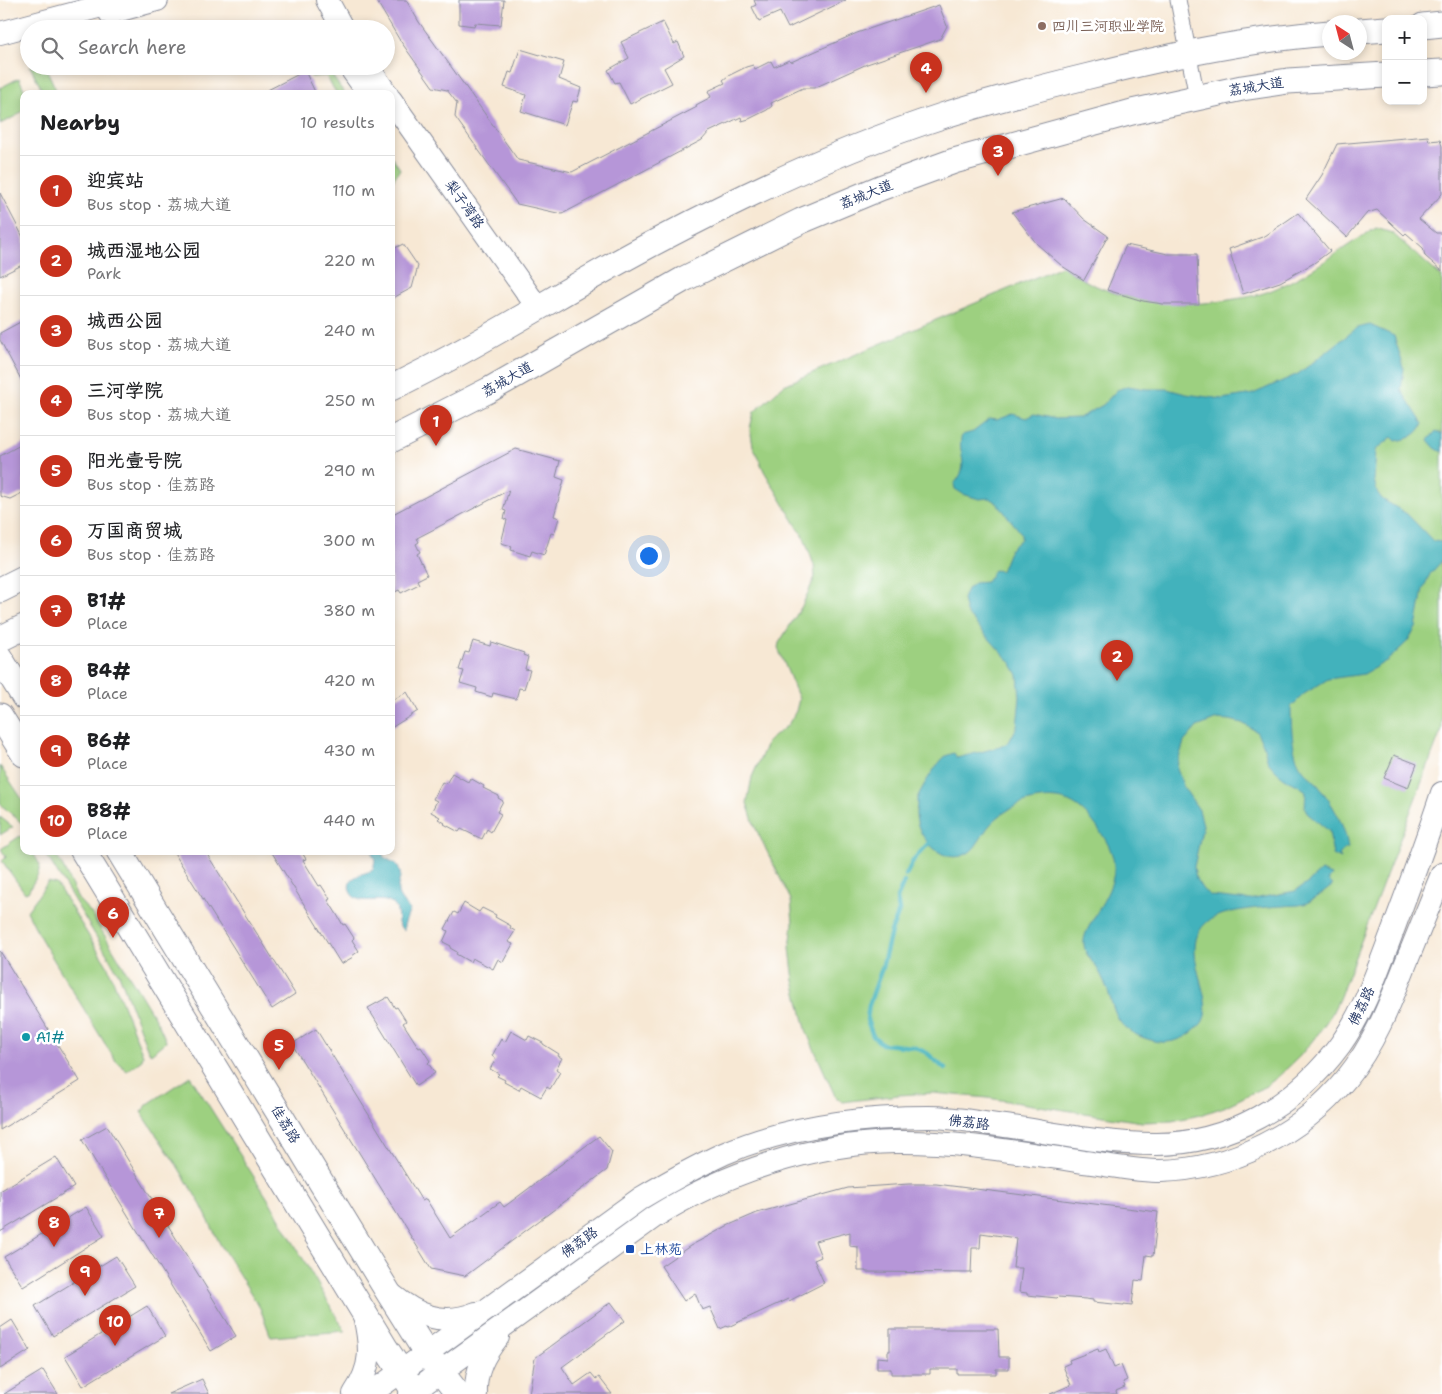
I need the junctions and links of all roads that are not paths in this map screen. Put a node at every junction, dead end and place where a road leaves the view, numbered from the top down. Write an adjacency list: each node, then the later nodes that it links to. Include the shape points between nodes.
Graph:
1 (124, 0): 6 (main road)
2 (157, 0): 7 (main road)
3 (311, 0): 8 (main road)
4 (327, 0): 9 (main road)
5 (1178, 0): 19 (street)
6 (49, 20)
7 (85, 20)
8 (321, 20)
9 (338, 20)
10 (1442, 24): 11 (main road)
11 (1427, 26)
12 (20, 28): 15 (main road)
13 (1382, 28): 14 (main road)
14 (1367, 29)
15 (0, 33)
16 (1322, 34): 19 (main road)
17 (20, 37): 18 (main road)
18 (0, 43)
19 (1188, 53): 27 (street); 30 (main road, via 1026,91 941,116 860,147 782,179 663,238)
20 (1442, 72): 21 (main road)
21 (1427, 73)
22 (355, 75): 25 (main road)
23 (373, 75): 26 (main road)
24 (1382, 75): 27 (main road, 荔城大道, via 1288,81)
25 (365, 90)
26 (384, 90)
27 (1197, 97): 32 (main road, 荔城大道, via 954,160 800,221 684,278 489,390)
28 (395, 106): 30 (main road, 梨子湾路)
29 (395, 131): 30 (main road, 梨子湾路)
30 (531, 312): 31 (main road)
31 (395, 386)
32 (395, 438)
33 (20, 629): 34 (main road)
34 (0, 639)
35 (0, 658): 36 (main road)
36 (20, 690)
37 (3, 722): 38 (main road)
38 (20, 748)
39 (1442, 793): 46 (main road, 佛荔路, via 1423,851 1354,1023 1308,1082 1266,1114 1217,1136 1154,1144 1129,1144 931,1117 849,1121 796,1130 724,1154 659,1187)
40 (85, 855): 44 (main road)
41 (121, 855): 43 (main road, 佳荔路)
42 (1442, 874): 48 (main road, 佛荔路, via 1384,1018 1364,1053 1326,1100 1268,1143 1225,1160 1158,1171 934,1143 871,1144 804,1155 735,1176 670,1207)
43 (368, 1259): 44 (main road); 45 (main road, 佳荔路)
44 (341, 1275): 47 (main road)
45 (388, 1292): 46 (main road, via 414,1311 437,1318 467,1316); 49 (main road, 佳荔路)
46 (493, 1305): 49 (main road, 佛荔路)
47 (363, 1312): 50 (main road); 51 (main road, via 369,1339 369,1361)
48 (513, 1320): 49 (main road, 佛荔路); 54 (main road, via 482,1360)
49 (434, 1363): 50 (main road, 佛荔路); 53 (main road, 佳荔路)
50 (410, 1388): 52 (main road, 佛荔路)
51 (354, 1394)
52 (370, 1394)
53 (458, 1394)
54 (476, 1394)

